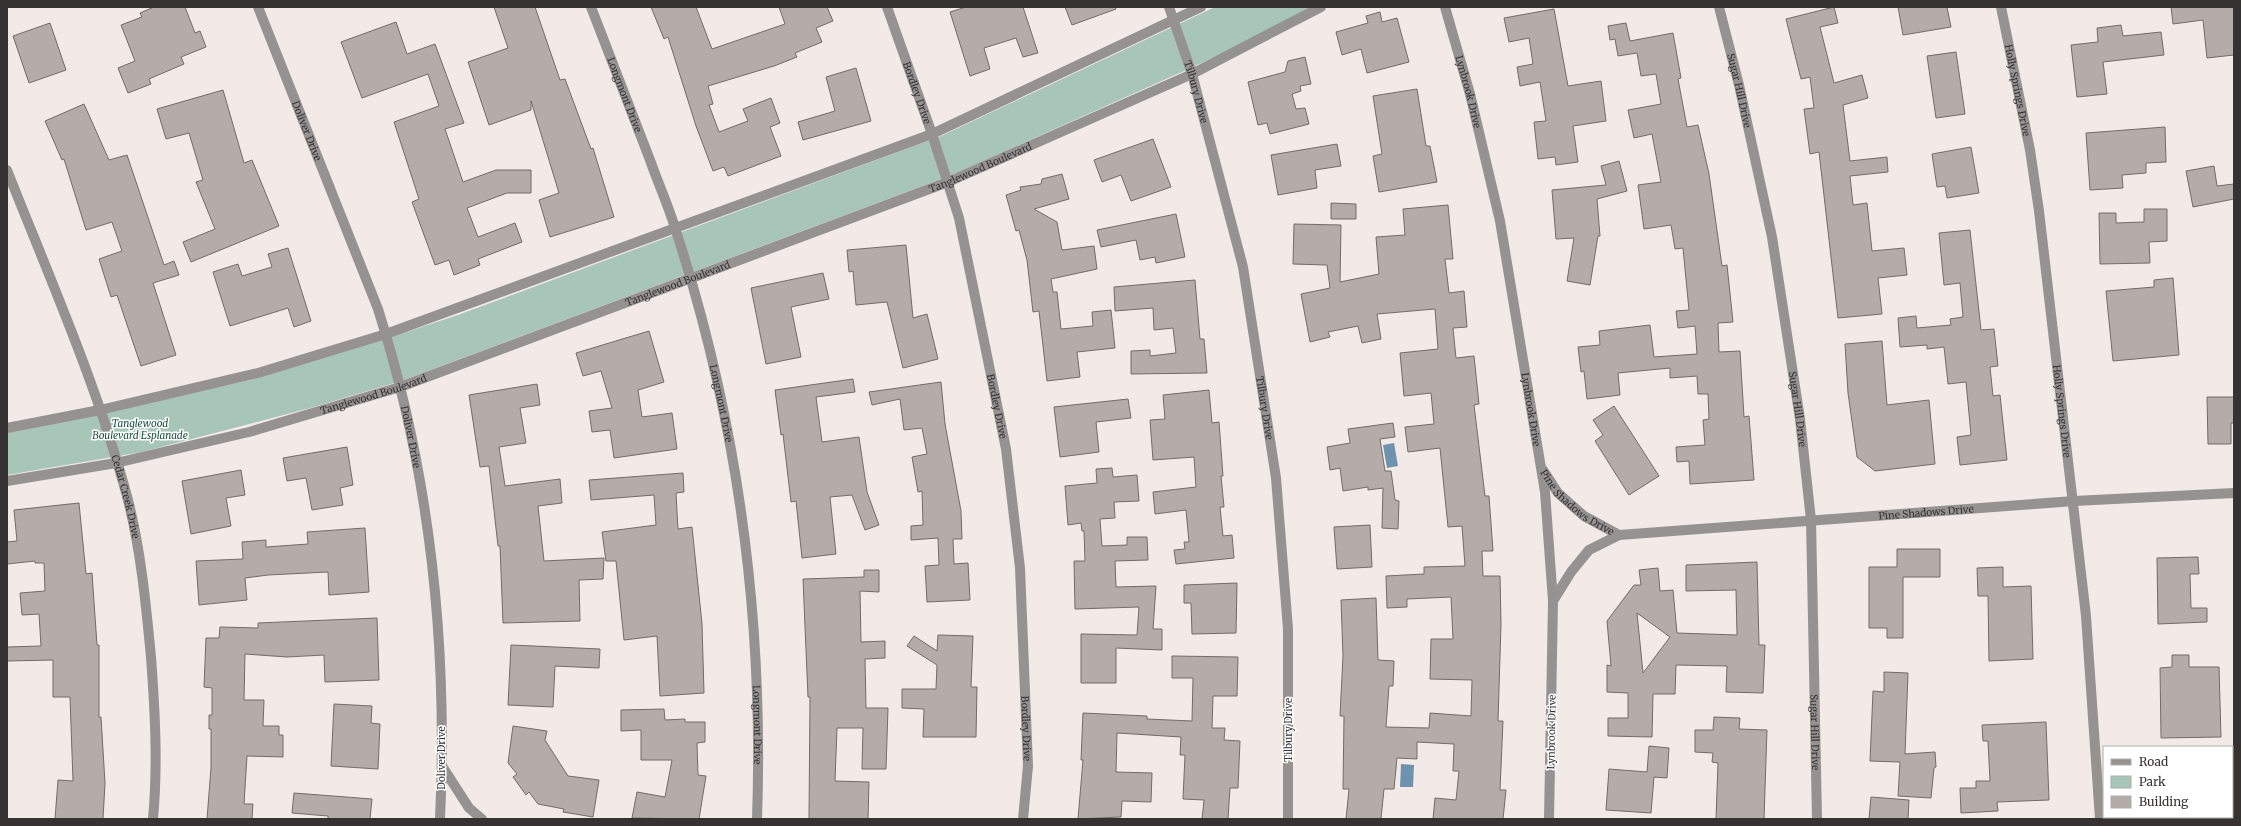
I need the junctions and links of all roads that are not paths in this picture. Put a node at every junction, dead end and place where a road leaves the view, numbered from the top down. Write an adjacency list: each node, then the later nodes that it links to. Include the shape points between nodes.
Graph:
1 (258, 7): 17 (street, Doliver Drive)
2 (591, 7): 15 (street, Longmont Drive)
3 (887, 7): 12 (street, Bordley Drive)
4 (1169, 7): 10 (street, Tilbury Drive)
5 (1201, 7): 10 (street)
6 (1321, 7): 11 (street, Tanglewood Boulevard)
7 (1445, 7): 22 (street, Lynbrook Drive, via 1470,94 1500,221)
8 (1719, 7): 26 (street, Sugar Hill Drive, via 1772,237 1800,419)
9 (2001, 7): 25 (street, Holly Springs Drive, via 2030,150)
10 (1174, 20): 11 (street, Tilbury Drive); 12 (street)
11 (1192, 74): 14 (street, Tanglewood Boulevard); 35 (street, Tilbury Drive, via 1242,267 1276,478 1288,629)
12 (932, 134): 14 (street, Bordley Drive); 15 (street)
13 (7, 170): 19 (street, Cedar Creek Drive, via 89,376)
14 (948, 182): 16 (street, Tanglewood Boulevard); 34 (street, Bordley Drive, via 959,218 979,309 1008,470 1020,568 1028,766)
15 (676, 229): 16 (street, Longmont Drive); 17 (street)
16 (690, 278): 18 (street, Tanglewood Boulevard); 33 (street, Longmont Drive, via 722,397 743,522 758,716)
17 (386, 334): 18 (street, Doliver Drive); 19 (street, via 258,373)
18 (400, 387): 21 (street, Tanglewood Boulevard, via 249,432); 29 (street, Doliver Drive, via 428,528 436,594)
19 (100, 410): 20 (street); 21 (street, Cedar Creek Drive)
20 (7, 428)
21 (116, 462): 23 (street, Tanglewood Boulevard); 30 (street, Cedar Creek Drive, via 128,500 136,539 147,614 153,685 156,779)
22 (1540, 465): 27 (street, Pine Shadows Drive, via 1563,498 1584,516); 28 (street, Lynbrook Drive)
23 (7, 481)
24 (2234, 493): 25 (street, Pine Shadows Drive)
25 (2074, 501): 26 (street, Pine Shadows Drive); 38 (street, Holly Springs Drive, via 2086,616)
26 (1810, 520): 27 (street, Pine Shadows Drive); 37 (street, Sugar Hill Drive)
27 (1619, 534): 28 (street, Pine Shadows Drive, via 1589,550 1571,572)
28 (1553, 601): 36 (street, Lynbrook Drive)
29 (442, 766): 31 (street, Doliver Drive); 32 (street, via 469,808)
30 (153, 819)
31 (440, 819)
32 (482, 819)
33 (757, 819)
34 (1023, 819)
35 (1288, 819)
36 (1549, 819)
37 (1817, 819)
38 (2100, 819)

